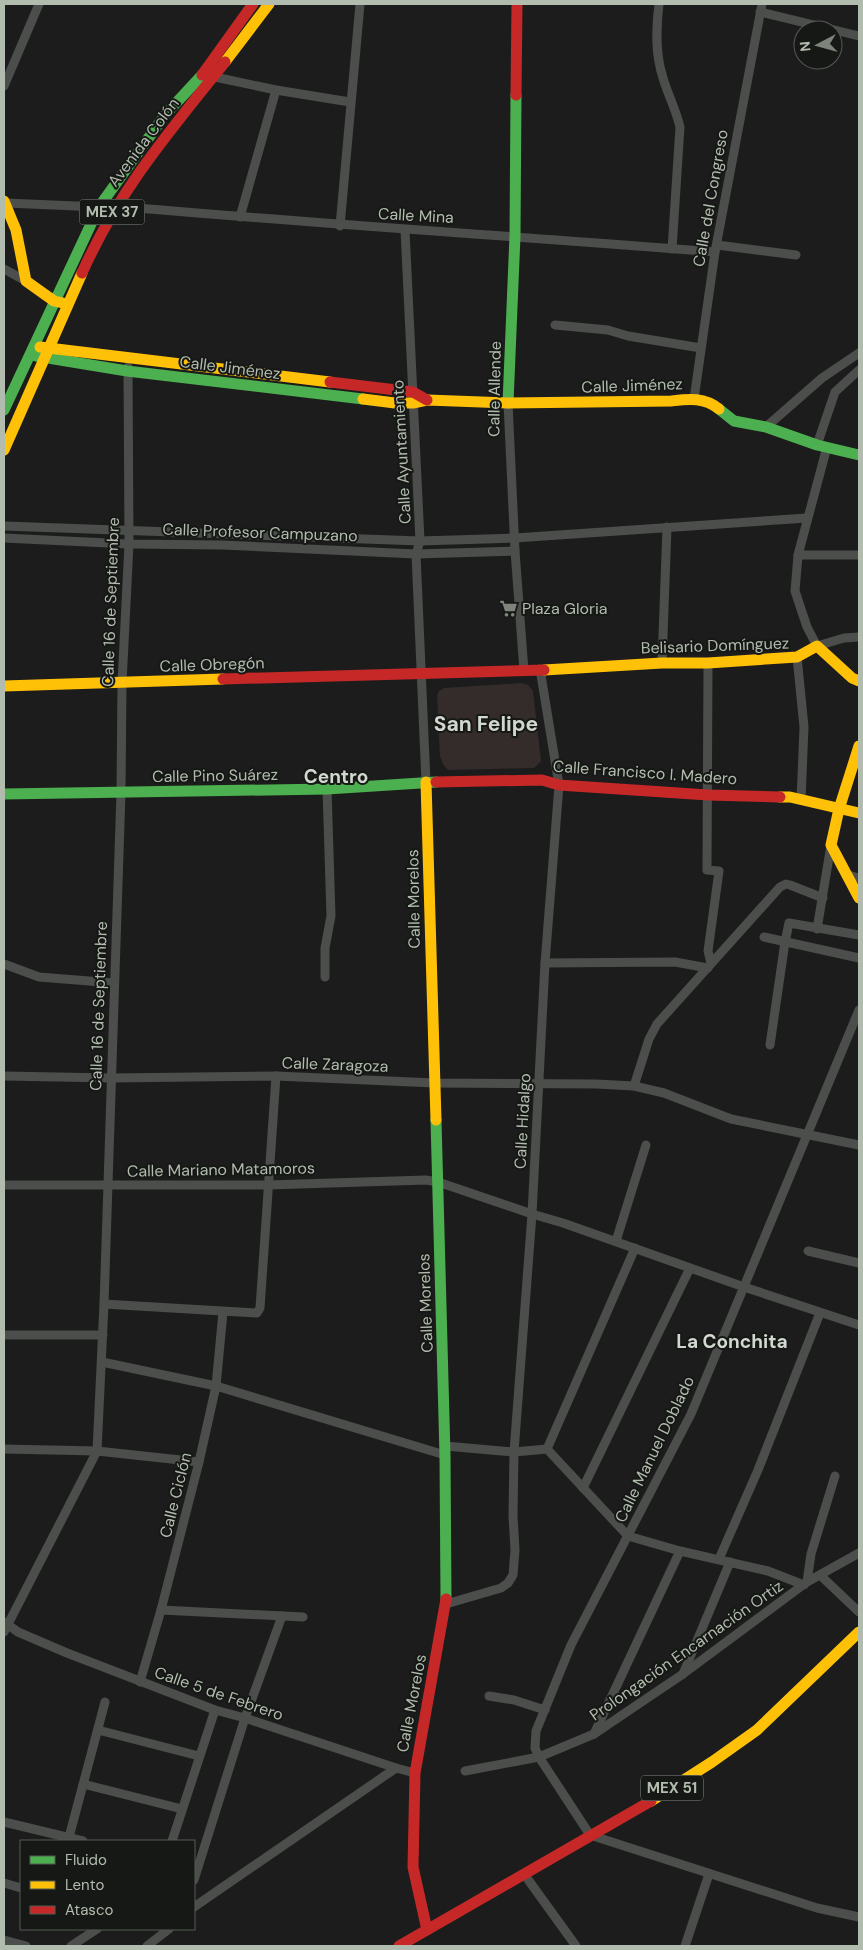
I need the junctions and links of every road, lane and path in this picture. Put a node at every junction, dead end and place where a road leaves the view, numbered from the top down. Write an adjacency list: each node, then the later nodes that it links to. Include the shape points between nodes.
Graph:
1 (39, 4): 10 (street)
2 (253, 4): 15 (street, Avenida Colón / MEX 37, via 202,74 160,122)
3 (269, 4): 9 (street, Avenida Colón / MEX 37)
4 (360, 4): 12 (street)
5 (517, 4): 19 (street, Calle Allende)
6 (659, 4): 20 (street, via 658,52 680,127)
7 (761, 8): 8 (street); 21 (street, Calle del Congreso)
8 (859, 36)
9 (215, 77): 11 (street); 14 (street, Avenida Colón / MEX 37, via 172,126)
10 (4, 86)
11 (276, 90): 12 (street); 16 (street)
12 (350, 102): 17 (street)
13 (5, 202): 15 (street); 24 (street, via 16,230)
14 (116, 206): 16 (street, Calle Mina); 26 (street, Avenida Colón / MEX 37)
15 (99, 207): 25 (street, Avenida Colón / MEX 37)
16 (240, 218): 17 (street, Calle Mina)
17 (340, 226): 18 (street, Calle Mina)
18 (405, 230): 19 (street, Calle Mina); 34 (street, Calle Ayuntamiento)
19 (515, 236): 20 (street, Calle Mina); 36 (street, Calle Allende)
20 (672, 249): 21 (street, Calle Mina)
21 (716, 249): 22 (street, Calle Mina); 28 (street, Calle del Congreso)
22 (796, 255)
23 (4, 269): 24 (street)
24 (26, 281): 25 (street)
25 (54, 301): 26 (street); 29 (street, Avenida Colón / MEX 37)
26 (69, 304): 30 (street, Avenida Colón / MEX 37)
27 (555, 325): 28 (street, via 608,330)
28 (702, 348): 35 (street, Calle del Congreso)
29 (31, 350): 30 (street, Calle Jiménez); 37 (street, Avenida Colón / MEX 37)
30 (47, 353): 32 (street, Calle Jiménez); 40 (street, Avenida Colón / MEX 37)
31 (859, 353): 38 (street, via 822,378)
32 (128, 365): 34 (street, Calle Jiménez); 45 (street, Calle 16 de Septiembre)
33 (859, 370): 39 (street, via 834,392)
34 (413, 398): 36 (street, Calle Jiménez); 51 (street, Calle Ayuntamiento)
35 (694, 399): 36 (street, Calle Jiménez); 38 (street, Calle Jiménez, via 710,402 734,422)
36 (508, 403): 50 (street, Calle Allende)
37 (4, 410)
38 (766, 428): 39 (street, Calle Jiménez)
39 (822, 446): 41 (street, Calle Jiménez); 42 (street)
40 (4, 450)
41 (859, 455)
42 (807, 518): 44 (street, Calle Profesor Campuzano); 58 (street)
43 (4, 526): 45 (street, Calle Profesor Campuzano)
44 (667, 527): 50 (street, Calle Profesor Campuzano); 63 (street)
45 (129, 530): 46 (street, Calle Profesor Campuzano); 52 (street, Calle 16 de Septiembre)
46 (222, 534): 48 (street, Calle Profesor Campuzano); 53 (street)
47 (4, 538): 52 (street, Calle Profesor Campuzano)
48 (299, 538): 49 (street, Calle Profesor Campuzano); 54 (street)
49 (319, 538): 51 (street, Calle Profesor Campuzano); 55 (street)
50 (515, 538): 51 (street, Calle Profesor Campuzano); 56 (street, Calle Allende)
51 (420, 541): 57 (street, Calle Ayuntamiento)
52 (129, 544): 53 (street, Calle Profesor Campuzano); 69 (street, Calle 16 de Septiembre)
53 (222, 545): 54 (street, Calle Profesor Campuzano)
54 (298, 548): 55 (street, Calle Profesor Campuzano)
55 (318, 549): 57 (street, Calle Profesor Campuzano)
56 (515, 551): 57 (street, Calle Profesor Campuzano); 66 (street, Calle Allende)
57 (416, 554): 67 (street, Calle Ayuntamiento)
58 (798, 555): 59 (street); 61 (street, via 795,591)
59 (859, 555)
60 (859, 638): 61 (street, via 844,638)
61 (817, 646): 62 (street); 68 (street)
62 (797, 657): 64 (street, Belisario Domínguez); 78 (street, Belisario Domínguez, via 804,727)
63 (662, 663): 64 (street, Belisario Domínguez); 65 (street, Belisario Domínguez)
64 (708, 663): 77 (street)
65 (540, 669): 66 (street, Belisario Domínguez); 73 (street, Calle Hidalgo)
66 (524, 670): 67 (street)
67 (421, 672): 69 (street, Calle Obregón); 72 (street, Calle Morelos)
68 (859, 681)
69 (122, 684): 70 (street, Calle Obregón); 75 (street, Calle 16 de Septiembre)
70 (4, 686)
71 (859, 746): 79 (street)
72 (426, 782): 73 (street, Calle Francisco I. Madero, via 542,780); 74 (street, Calle Pino Suárez); 100 (street, Calle Morelos)
73 (559, 784): 77 (street, Calle Francisco I. Madero); 90 (street, Calle Hidalgo)
74 (326, 789): 75 (street, Calle Pino Suárez); 93 (street, via 331,916 325,948)
75 (121, 793): 76 (street, Calle Pino Suárez); 94 (street, Calle 16 de Septiembre)
76 (4, 794)
77 (708, 795): 78 (street, Calle Francisco I. Madero); 92 (street, via 707,870 719,871 708,951)
78 (800, 800): 79 (street, Calle Francisco I. Madero)
79 (839, 809): 80 (street, Calle Francisco I. Madero); 81 (street)
80 (859, 813)
81 (831, 844): 82 (street); 83 (street)
82 (853, 876): 84 (street)
83 (823, 898): 85 (street); 92 (street, via 790,885 780,887)
84 (859, 898)
85 (817, 929): 86 (street); 88 (street, via 789,923)
86 (859, 935)
87 (764, 937): 88 (street)
88 (785, 942): 89 (street); 96 (street)
89 (859, 958)
90 (546, 962): 92 (street, via 675,962); 101 (street, Calle Hidalgo)
91 (4, 964): 94 (street, via 39,977)
92 (710, 966): 102 (street, via 657,1024 649,1039)
93 (325, 977)
94 (114, 983): 99 (street, Calle 16 de Septiembre)
95 (859, 1010): 103 (street, Calle Manuel Doblado)
96 (770, 1045)
97 (4, 1076): 99 (street, Calle Zaragoza)
98 (276, 1076): 99 (street, Calle Zaragoza); 100 (street, Calle Zaragoza); 109 (street)
99 (111, 1078): 108 (street, Calle 16 de Septiembre)
100 (434, 1083): 101 (street, Calle Zaragoza); 106 (street, Calle Morelos)
101 (539, 1084): 102 (street, Calle Zaragoza); 110 (street, Calle Hidalgo)
102 (636, 1087): 103 (street, Calle Zaragoza, via 664,1093 731,1119)
103 (807, 1135): 105 (street, Calle Zaragoza); 116 (street, Calle Manuel Doblado)
104 (646, 1145): 111 (street)
105 (859, 1145)
106 (438, 1182): 109 (street, Calle Mariano Matamoros); 110 (street, Calle Mariano Matamoros); 128 (street, Calle Morelos)
107 (4, 1185): 108 (street, Calle Mariano Matamoros)
108 (107, 1185): 109 (street, Calle Mariano Matamoros); 117 (street, Calle 16 de Septiembre)
109 (268, 1185): 118 (street, via 260,1308 257,1313)
110 (532, 1214): 111 (street, Calle Mariano Matamoros); 129 (street, Calle Hidalgo)
111 (615, 1241): 112 (street, Calle Mariano Matamoros)
112 (635, 1248): 115 (street, Calle Mariano Matamoros); 126 (street)
113 (808, 1251): 114 (street)
114 (859, 1263)
115 (690, 1268): 116 (street, Calle Mariano Matamoros); 132 (street)
116 (744, 1287): 119 (street, Calle Mariano Matamoros); 133 (street, Calle Manuel Doblado, via 691,1414)
117 (104, 1304): 118 (street); 122 (street, Calle 16 de Septiembre)
118 (223, 1312): 124 (street, Calle Ciclón)
119 (820, 1313): 120 (street, Calle Mariano Matamoros); 136 (street)
120 (859, 1325)
121 (4, 1335): 122 (street)
122 (103, 1336): 123 (street, Calle 16 de Septiembre)
123 (102, 1362): 124 (street); 127 (street, Calle 16 de Septiembre)
124 (216, 1386): 128 (street); 130 (street, Calle Ciclón)
125 (4, 1449): 127 (street)
126 (545, 1450): 129 (street); 132 (street)
127 (97, 1451): 130 (street); 145 (street, Calle 16 de Septiembre)
128 (445, 1451): 129 (street); 140 (street, Calle Morelos)
129 (516, 1452): 140 (street, Calle Hidalgo, via 513,1575 501,1588)
130 (199, 1462): 141 (street, Calle Ciclón)
131 (834, 1476): 139 (street)
132 (583, 1488): 133 (street)
133 (628, 1536): 134 (street); 152 (street, Calle Manuel Doblado, via 571,1645)
134 (680, 1551): 136 (street); 155 (street)
135 (859, 1553): 138 (street, Prolongación Encarnación Ortiz)
136 (719, 1559): 137 (street)
137 (730, 1562): 139 (street); 147 (street)
138 (820, 1575): 139 (street, Prolongación Encarnación Ortiz); 142 (street)
139 (805, 1583): 147 (street, Prolongación Encarnación Ortiz)
140 (446, 1604): 160 (street, Calle Morelos)
141 (161, 1610): 143 (street); 148 (street, Calle Ciclón)
142 (859, 1612)
143 (282, 1616): 144 (street); 153 (street)
144 (302, 1617)
145 (4, 1628): 148 (street, Calle 5 de Febrero)
146 (859, 1632): 164 (street, MEX 51, via 757,1730 665,1793)
147 (683, 1674): 155 (street, Prolongación Encarnación Ortiz)
148 (140, 1682): 151 (street, Calle 5 de Febrero)
149 (489, 1696): 152 (street)
150 (104, 1702): 154 (street)
151 (215, 1710): 153 (street, Calle 5 de Febrero); 156 (street)
152 (545, 1710): 157 (street, Calle Manuel Doblado, via 536,1731 535,1748)
153 (245, 1718): 158 (street, Calle 5 de Febrero); 169 (street)
154 (98, 1730): 156 (street); 161 (street)
155 (594, 1734): 157 (street, Prolongación Encarnación Ortiz)
156 (199, 1756): 162 (street)
157 (539, 1757): 159 (street, Prolongación Encarnación Ortiz); 164 (street, Calle Manuel Doblado)
158 (396, 1768): 160 (street, Calle 5 de Febrero); 172 (street)
159 (465, 1771)
160 (415, 1772): 176 (street, Calle Morelos, via 413,1867)
161 (83, 1784): 162 (street); 165 (street)
162 (182, 1809): 166 (street)
163 (4, 1822): 165 (street)
164 (590, 1835): 167 (street, MEX 51); 168 (street)
165 (68, 1840)
166 (172, 1840)
167 (524, 1874): 176 (street, MEX 51); 182 (street)
168 (709, 1874): 173 (street, via 818,1908); 183 (street)
169 (195, 1877)
170 (4, 1883): 171 (street)
171 (20, 1888)
172 (195, 1906)
173 (859, 1917)
174 (95, 1930): 180 (street)
175 (168, 1930): 178 (street)
176 (427, 1930): 181 (street, MEX 51)
177 (4, 1940): 179 (street)
178 (149, 1945)
179 (26, 1946)
180 (71, 1946)
181 (399, 1946)
182 (576, 1946)
183 (685, 1946)

